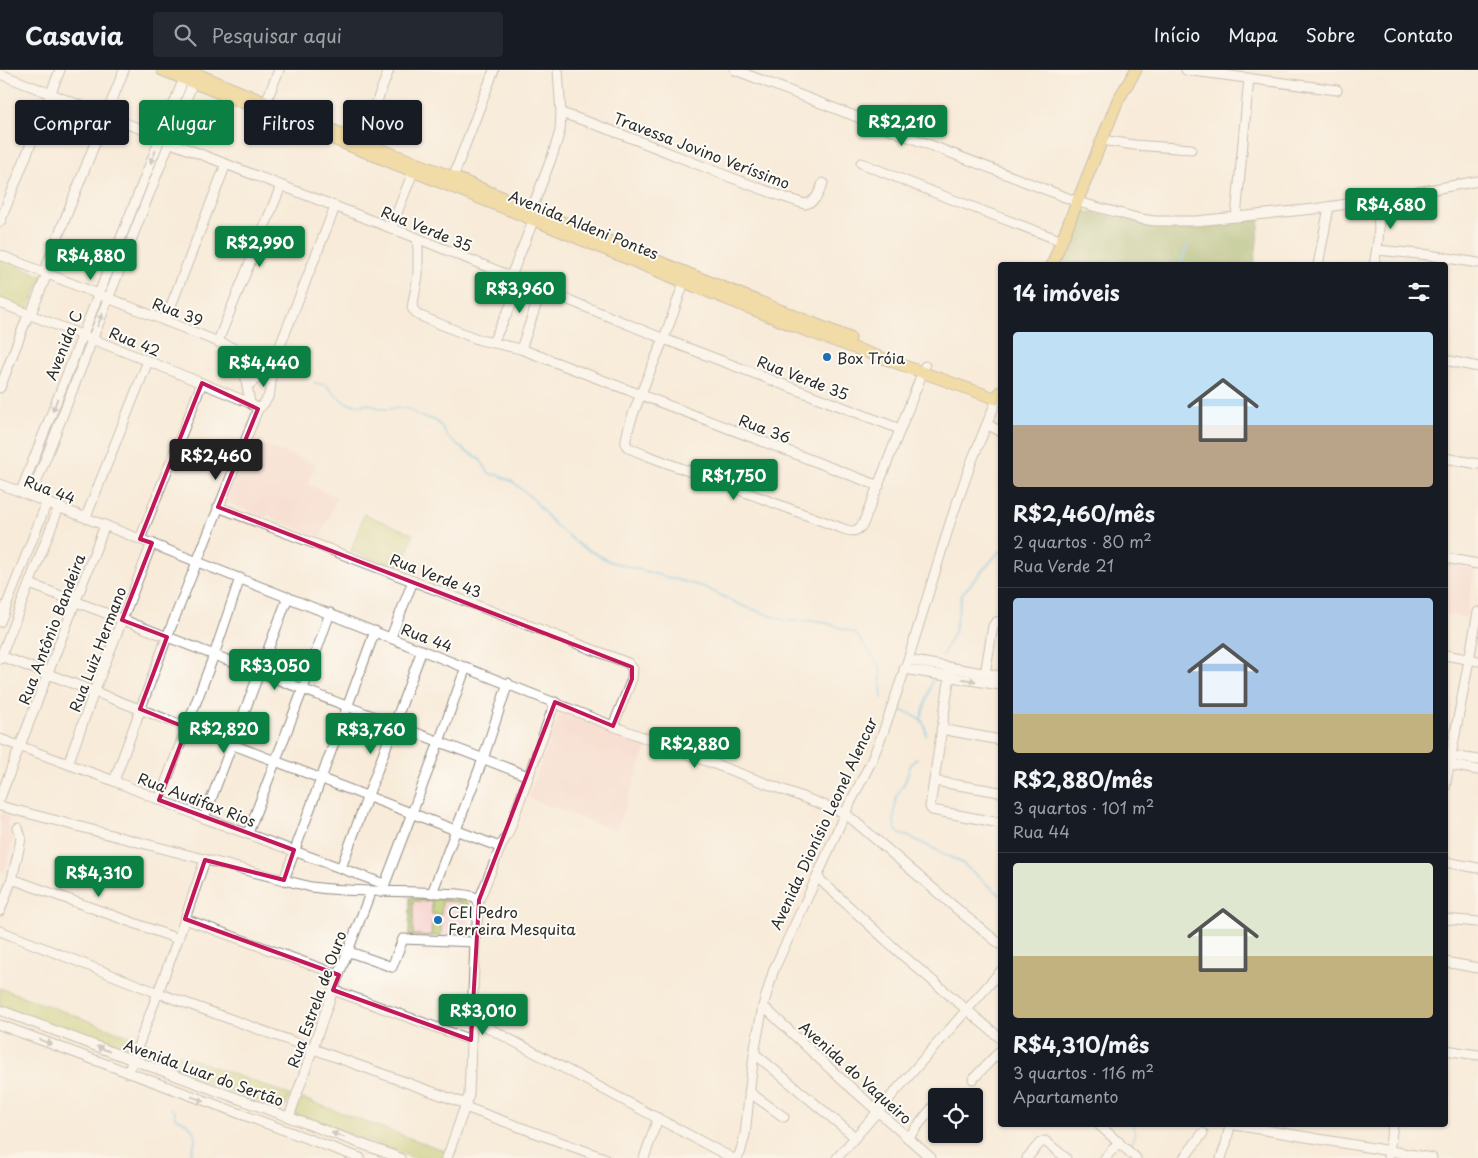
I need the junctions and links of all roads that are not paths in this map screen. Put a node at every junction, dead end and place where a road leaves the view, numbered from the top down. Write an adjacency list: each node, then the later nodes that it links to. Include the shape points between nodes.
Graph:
1 (60, 70): 16 (street)
2 (124, 70): 18 (street)
3 (162, 70): 13 (main road, Avenida Aldeni Pontes)
4 (279, 70): 21 (street)
5 (389, 70): 29 (street)
6 (494, 70): 34 (street)
7 (558, 70): 22 (street)
8 (735, 70): 11 (street)
9 (1136, 70): 24 (main road, via 1118,100)
10 (1186, 70): 14 (street)
11 (750, 73): 39 (street)
12 (0, 74): 16 (street, Rua Verde 35)
13 (191, 74): 19 (street, Avenida C); 20 (main road, Avenida Aldeni Pontes); 29 (main road, Avenida Aldeni Pontes)
14 (1249, 78): 15 (street); 43 (street)
15 (1337, 90)
16 (50, 94): 17 (street, Rua Verde 35); 44 (street)
17 (65, 100)
18 (112, 100)
19 (181, 100)
20 (261, 100)
21 (267, 100)
22 (561, 113): 36 (street, Travessa Jovino Veríssimo, via 805,204 816,198); 42 (street, via 557,143)
23 (333, 134): 29 (main road, Avenida Aldeni Pontes)
24 (1102, 140): 30 (street); 39 (main road)
25 (95, 145): 54 (street)
26 (163, 145): 58 (street, Avenida C, one-way to 58)
27 (163, 145): 59 (street, Avenida C)
28 (178, 145): 32 (street, Rua Verde 35)
29 (359, 146): 33 (main road, Avenida Aldeni Pontes); 34 (main road, Avenida Aldeni Pontes)
30 (1191, 149)
31 (861, 163): 47 (street)
32 (226, 164): 37 (street, Rua Verde 35); 62 (street)
33 (413, 172): 42 (main road, Avenida Aldeni Pontes); 45 (street)
34 (453, 178): 42 (main road, Avenida Aldeni Pontes)
35 (1478, 181): 38 (street)
36 (822, 183)
37 (281, 186): 40 (street, Rua Verde 35); 66 (street)
38 (1373, 200): 41 (street); 48 (street, via 1380,220)
39 (1078, 202): 43 (street, via 1155,221); 47 (main road)
40 (335, 207): 45 (street, Rua Verde 35); 72 (street)
41 (1329, 207): 43 (street); 51 (street)
42 (533, 215): 55 (street); 56 (main road, Avenida Aldeni Pontes); 74 (main road, Avenida Aldeni Pontes)
43 (1236, 217)
44 (0, 222)
45 (391, 228): 46 (street, Rua Verde 35)
46 (417, 238): 55 (street, Rua Verde 35); 67 (street, Rua 36, via 419,265 413,311 467,335)
47 (1062, 241): 50 (main road)
48 (1377, 250): 52 (street); 53 (street)
49 (0, 255): 54 (street, Rua 39)
50 (1053, 262)
51 (1319, 262)
52 (1375, 262)
53 (1478, 263)
54 (46, 273): 58 (street, Rua 39); 61 (street)
55 (513, 277): 57 (street, Rua Verde 35); 67 (street, via 513,297)
56 (684, 282): 65 (street); 74 (main road, Avenida Aldeni Pontes, via 807,331)
57 (542, 288): 65 (street, Rua Verde 35); 68 (street)
58 (98, 294): 59 (street, Rua 39); 63 (street, Avenida C)
59 (109, 299): 62 (street, Rua 39); 64 (street, Avenida C, one-way to 59)
60 (0, 304): 61 (street, Rua 42)
61 (29, 316): 63 (street, Rua 42); 77 (street)
62 (166, 321): 66 (street, Rua 39)
63 (82, 335): 64 (street, Rua 42); 89 (street, Avenida C, one-way to 89)
64 (92, 339): 70 (street, Rua 42); 90 (street, Avenida C)
65 (664, 339): 79 (street); 83 (street, Rua Verde 35)
66 (218, 341): 69 (street, Rua 39)
67 (493, 342): 68 (street, Rua 36)
68 (521, 349): 79 (street, Rua 36)
69 (241, 351): 72 (street, Rua 39); 76 (street)
70 (148, 361): 75 (street, Rua 42); 94 (street)
71 (1448, 361): 73 (street)
72 (271, 365): 76 (street); 81 (street, via 270,394 264,404)
73 (1478, 366)
74 (924, 369): 78 (main road, Avenida Aldeni Pontes); 83 (street)
75 (202, 383): 81 (street, Rua 42); 96 (street)
76 (247, 386): 81 (street)
77 (0, 388)
78 (998, 394)
79 (640, 395): 88 (street, Rua 36); 88 (street, via 626,445 652,457 852,532 860,528)
80 (998, 397): 82 (street, Avenida Dionísio Leonel Alencar)
81 (254, 406): 93 (street)
82 (988, 425): 84 (street); 119 (street, Avenida Dionísio Leonel Alencar, via 951,520)
83 (900, 429): 88 (street)
84 (998, 429)
85 (1448, 459): 86 (street)
86 (1478, 464)
87 (0, 484): 89 (street, Rua 44)
88 (879, 486)
89 (21, 492): 90 (street, Rua 44)
90 (32, 496): 91 (street, Rua 44)
91 (48, 502): 92 (street, Rua 44); 108 (street)
92 (59, 507): 94 (street, Rua 44); 103 (street)
93 (218, 507): 99 (street); 102 (street, Rua Verde 43)
94 (86, 517): 95 (street, Rua 44)
95 (106, 525): 96 (street, Rua 44); 105 (street, Rua Antônio Bandeira)
96 (140, 539): 97 (street, Rua 44)
97 (152, 543): 99 (street, Rua 44); 109 (street, Rua Luiz Hermano)
98 (1448, 559): 100 (street)
99 (198, 561): 101 (street, Rua 44); 112 (street)
100 (1478, 564)
101 (240, 578): 104 (street, Rua 44); 115 (street)
102 (413, 581): 113 (street); 134 (street, Rua Verde 43, via 625,661 632,667 632,679)
103 (30, 584): 105 (street); 117 (street)
104 (288, 596): 107 (street, Rua 44); 121 (street)
105 (76, 602): 109 (street); 123 (street, Rua Antônio Bandeira)
106 (1478, 612): 118 (street)
107 (330, 613): 111 (street, Rua 44); 128 (street)
108 (1, 616)
109 (122, 620): 112 (street); 129 (street, Rua Luiz Hermano)
110 (998, 622): 124 (street, via 993,626)
111 (375, 631): 113 (street, Rua 44); 131 (street)
112 (167, 637): 115 (street); 132 (street)
113 (391, 637): 114 (street, Rua 44)
114 (422, 650): 120 (street, Rua 44); 133 (street)
115 (214, 655): 121 (street); 135 (street)
116 (1448, 656): 118 (street)
117 (1, 658): 123 (street)
118 (1474, 660): 143 (street)
119 (906, 665): 122 (street); 157 (street, Avenida Dionísio Leonel Alencar, via 871,762)
120 (466, 667): 126 (street, Rua 44); 139 (street)
121 (258, 672): 128 (street); 140 (street)
122 (950, 672): 124 (street); 127 (street, one-way to 127); 136 (street)
123 (47, 674): 129 (street); 141 (street, Rua Antônio Bandeira)
124 (985, 674): 125 (street)
125 (998, 676)
126 (508, 683): 130 (street, Rua 44); 142 (street)
127 (998, 684)
128 (303, 689): 131 (street); 145 (street)
129 (94, 692): 132 (street); 146 (street, Rua Luiz Hermano)
130 (555, 702): 134 (street, Rua 44); 148 (street)
131 (348, 707): 133 (street); 149 (street)
132 (140, 710): 135 (street); 150 (street)
133 (394, 725): 139 (street); 153 (street)
134 (613, 726): 157 (street, Rua 44)
135 (187, 728): 140 (street); 155 (street)
136 (942, 729): 138 (street); 151 (street)
137 (0, 738): 141 (street, Rua Audifax Rios)
138 (998, 740)
139 (439, 742): 142 (street); 158 (street)
140 (231, 744): 145 (street); 159 (street)
141 (20, 746): 146 (street, Rua Audifax Rios); 154 (street, Rua Antônio Bandeira)
142 (483, 759): 148 (street); 162 (street)
143 (1448, 760): 144 (street); 147 (street)
144 (1478, 760)
145 (276, 762): 149 (street); 163 (street)
146 (68, 764): 150 (street, Rua Audifax Rios)
147 (1478, 770)
148 (528, 776): 164 (street)
149 (321, 779): 153 (street); 165 (street)
150 (114, 781): 155 (street, Rua Audifax Rios)
151 (934, 781): 152 (street); 160 (street, via 929,805 932,810)
152 (998, 792)
153 (368, 797): 158 (street); 168 (street)
154 (0, 798)
155 (159, 800): 159 (street, Rua Audifax Rios)
156 (0, 806): 166 (street)
157 (845, 813): 170 (street, Avenida Dionísio Leonel Alencar); 184 (street)
158 (412, 814): 162 (street); 173 (street)
159 (204, 818): 163 (street, Rua Audifax Rios)
160 (998, 823)
161 (18, 828): 171 (street, via 21,841)
162 (455, 830): 164 (street, via 497,846); 175 (street)
163 (248, 833): 165 (street, Rua Audifax Rios)
164 (502, 844): 176 (street)
165 (294, 850): 168 (street, Rua Audifax Rios); 172 (street)
166 (205, 860): 172 (street); 178 (street)
167 (1448, 863): 169 (street)
168 (341, 868): 173 (street, Rua Audifax Rios)
169 (1478, 868)
170 (817, 877): 192 (street, Avenida Dionísio Leonel Alencar, via 776,963); 194 (street)
171 (12, 880): 177 (street); 182 (street)
172 (284, 880): 174 (street, via 325,889)
173 (383, 888): 174 (street); 175 (street)
174 (371, 891): 185 (street, Rua Estrela de Ouro)
175 (432, 893): 176 (street, via 472,896)
176 (479, 900): 183 (street)
177 (0, 910)
178 (185, 919): 182 (street); 189 (street)
179 (1448, 919): 180 (street)
180 (1478, 922)
181 (0, 931): 191 (street)
182 (178, 939): 191 (street)
183 (475, 942): 185 (street, via 403,940 392,967); 195 (street)
184 (998, 942)
185 (347, 951): 189 (street, Rua Estrela de Ouro)
186 (1448, 963): 187 (street)
187 (1478, 968)
188 (998, 974): 194 (street)
189 (339, 975): 190 (street, Rua Estrela de Ouro)
190 (333, 990): 198 (street); 199 (street, Rua Estrela de Ouro)
191 (158, 993): 199 (street); 204 (street)
192 (763, 1006): 201 (street, Avenida Dionísio Leonel Alencar); 209 (street, Avenida do Vaqueiro)
193 (0, 1010): 204 (street, Avenida Luar do Sertão, one-way to 193)
194 (967, 1010): 197 (street); 209 (street)
195 (472, 1019): 198 (street); 213 (street)
196 (0, 1025): 205 (street, Avenida Luar do Sertão, one-way to 205)
197 (998, 1036)
198 (471, 1040): 208 (street)
199 (313, 1050): 208 (street); 211 (street, Rua Estrela de Ouro)
200 (1448, 1050): 203 (street)
201 (754, 1053): 207 (street, Avenida Dionísio Leonel Alencar); 219 (street)
202 (998, 1053): 206 (street)
203 (1478, 1055)
204 (133, 1060): 205 (street); 211 (street, Avenida Luar do Sertão)
205 (128, 1073): 224 (street, Avenida Luar do Sertão, one-way to 224)
206 (973, 1079)
207 (749, 1092): 212 (street); 223 (street, Avenida Dionísio Leonel Alencar, via 746,1128)
208 (466, 1106): 226 (street); 227 (street)
209 (877, 1111): 219 (street); 220 (street, Avenida do Vaqueiro)
210 (928, 1113): 220 (street)
211 (289, 1117): 225 (street, Avenida Luar do Sertão, one-way to 211)
212 (784, 1117)
213 (658, 1118): 223 (street); 228 (street)
214 (1102, 1127): 221 (street)
215 (1230, 1127): 236 (street)
216 (1246, 1127): 222 (street)
217 (1393, 1127): 222 (street)
218 (1203, 1133): 235 (street)
219 (855, 1138): 229 (street)
220 (908, 1138): 230 (street, Avenida do Vaqueiro)
221 (1119, 1142): 233 (street); 234 (street)
222 (1389, 1154): 237 (street)
223 (738, 1157)
224 (360, 1158)
225 (400, 1158)
226 (447, 1158)
227 (604, 1158)
228 (644, 1158)
229 (837, 1158)
230 (931, 1158)
231 (1026, 1158): 232 (street, via 1045,1141)
232 (1066, 1158)
233 (1105, 1158)
234 (1136, 1158)
235 (1184, 1158)
236 (1221, 1158)
237 (1432, 1158)

